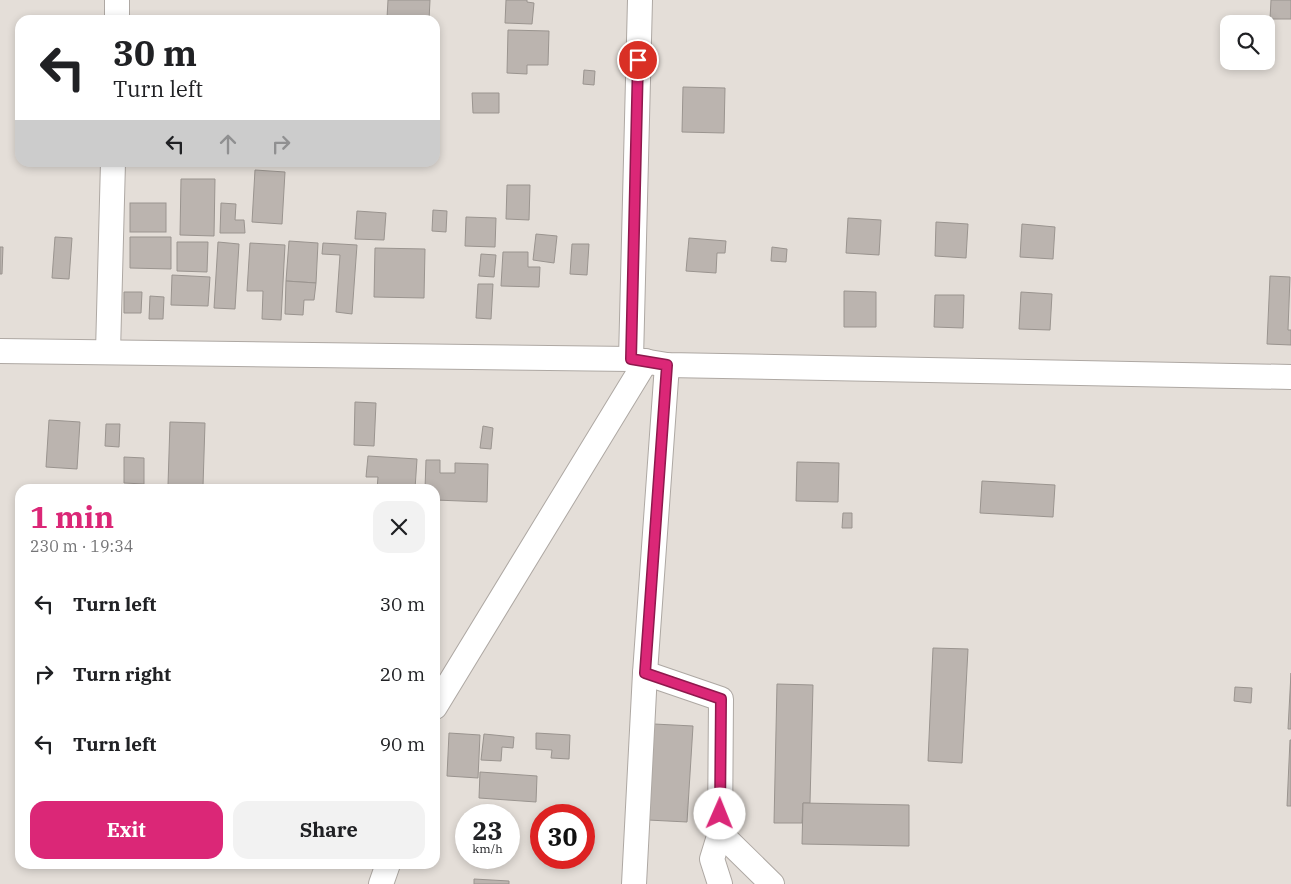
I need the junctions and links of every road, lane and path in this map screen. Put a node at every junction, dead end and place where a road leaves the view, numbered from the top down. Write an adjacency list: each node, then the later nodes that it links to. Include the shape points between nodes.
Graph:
1 (118, 0): 3 (street)
2 (640, 0): 7 (street)
3 (117, 15)
4 (113, 167): 6 (street)
5 (0, 351): 6 (street)
6 (108, 352): 7 (street)
7 (648, 362): 8 (street); 9 (street); 10 (street)
8 (1291, 376)
9 (645, 673): 11 (street, via 721,699); 14 (street)
10 (440, 699)
11 (720, 833): 15 (street, via 712,859); 16 (street)
12 (386, 869): 13 (street)
13 (381, 884)
14 (634, 884)
15 (720, 884)
16 (772, 884)

